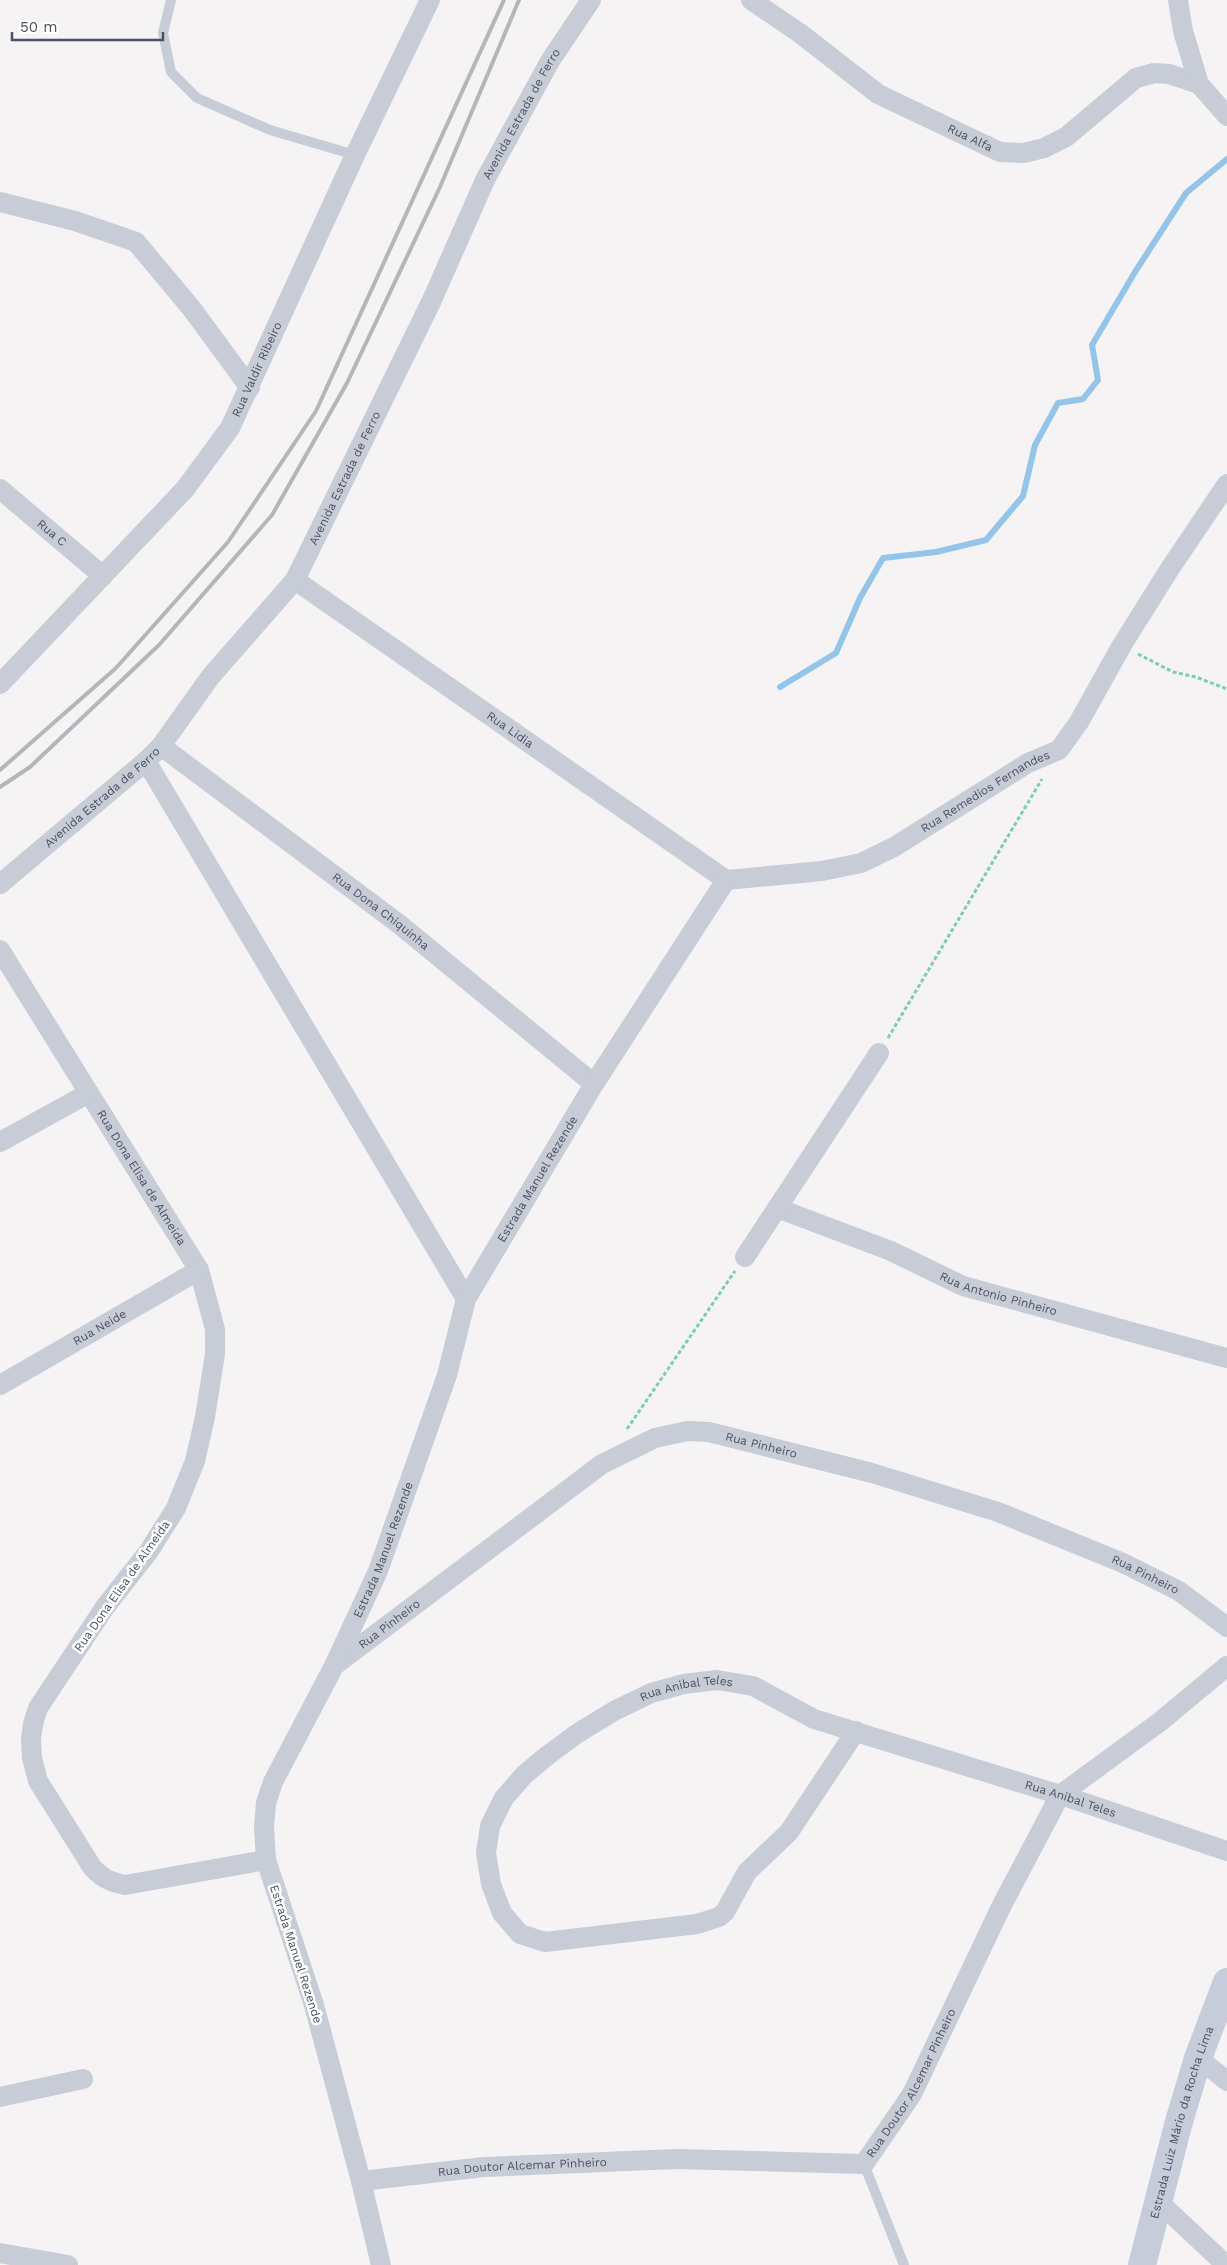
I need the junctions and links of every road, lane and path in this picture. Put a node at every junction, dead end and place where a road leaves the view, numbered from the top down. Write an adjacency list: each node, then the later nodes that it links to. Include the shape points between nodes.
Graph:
1 (171, 0): 8 (lane, via 163,33 171,72 197,98 270,130)
2 (430, 0): 8 (street, Rua Valdir Ribeiro)
3 (591, 0): 14 (street, Avenida Estrada de Ferro, via 550,61 485,180 432,300)
4 (751, 0): 6 (street, Rua Alfa, via 878,94 1000,152 1024,154 1066,137 1136,78 1154,73 1169,74)
5 (1178, 0): 6 (street, via 1183,31)
6 (1199, 84): 7 (street)
7 (1227, 116)
8 (355, 154): 10 (street, Rua Valdir Ribeiro)
9 (0, 202): 10 (street, via 75,221 136,242 192,309)
10 (250, 388): 13 (street, Rua Valdir Ribeiro, via 230,428 185,489)
11 (1227, 484): 15 (street, Rua Remedios Fernandes)
12 (0, 489): 13 (street, Rua C)
13 (103, 576): 16 (street, Rua Valdir Ribeiro)
14 (295, 580): 18 (street, Avenida Estrada de Ferro, via 211,676); 21 (street, Rua Lidia)
15 (1122, 645): 17 (path, via 1165,668); 19 (street, Rua Remedios Fernandes, via 1079,722)
16 (0, 684)
17 (1227, 688)
18 (161, 746): 20 (street, Avenida Estrada de Ferro); 25 (street, Rua Dona Chiquinha, via 399,924)
19 (1059, 750): 21 (street, Rua Remedios Fernandes, via 1028,762 894,847 861,863 822,871); 24 (path)
20 (146, 761): 22 (street, Avenida Estrada de Ferro); 31 (street)
21 (726, 880): 25 (street, Estrada Manuel Rezende)
22 (0, 884)
23 (0, 950): 26 (street, Rua Dona Elisa de Almeida)
24 (879, 1053): 28 (street)
25 (594, 1084): 31 (street, Estrada Manuel Rezende)
26 (89, 1093): 27 (street); 30 (street, Rua Dona Elisa de Almeida)
27 (0, 1142)
28 (777, 1208): 29 (street); 32 (street, Rua Antonio Pinheiro, via 891,1251 963,1286)
29 (745, 1257): 34 (path)
30 (198, 1270): 33 (street, Rua Neide); 41 (street, Rua Dona Elisa de Almeida, via 215,1329 215,1354 195,1461 176,1508 154,1544 105,1607 38,1708 31,1739 32,1758 38,1781 92,1867 104,1879 125,1885)
31 (466, 1299): 36 (street, Estrada Manuel Rezende, via 447,1375 378,1571)
32 (1227, 1358)
33 (0, 1385)
34 (624, 1432)
35 (1227, 1627): 36 (street, Rua Pinheiro, via 1179,1591 1123,1562 998,1512 872,1473 709,1432 687,1432 655,1438 602,1464)
36 (334, 1666): 41 (street, Estrada Manuel Rezende, via 273,1782 266,1803)
37 (1227, 1666): 39 (street, Rua Doutor Alcemar Pinheiro, via 1161,1721)
38 (856, 1731): 38 (street, Rua Anibal Teles, via 814,1719 753,1686 718,1680 650,1693 578,1733 524,1775 504,1798 490,1826 486,1853 491,1884 502,1913 520,1934 545,1942 698,1924 719,1917 725,1912 746,1872 789,1832); 39 (street, Rua Anibal Teles)
39 (1060, 1795): 40 (street, Rua Anibal Teles); 47 (street, Rua Doutor Alcemar Pinheiro, via 1001,1907 912,2094)
40 (1227, 1851)
41 (266, 1860): 48 (street, Estrada Manuel Rezende, via 314,2005)
42 (1227, 1982): 43 (main road, Estrada Luiz Mário da Rocha Lima)
43 (1198, 2058): 45 (street); 49 (main road, Estrada Luiz Mário da Rocha Lima)
44 (82, 2079): 46 (street)
45 (1227, 2081)
46 (0, 2097)
47 (864, 2164): 48 (street, Rua Doutor Alcemar Pinheiro, via 667,2159 484,2167); 53 (lane)
48 (361, 2181): 52 (street, Estrada Manuel Rezende)
49 (1159, 2202): 54 (main road, Estrada Luiz Mário da Rocha Lima); 55 (street)
50 (1, 2254): 51 (street)
51 (68, 2265)
52 (381, 2265)
53 (904, 2265)
54 (1142, 2265)
55 (1226, 2265)

